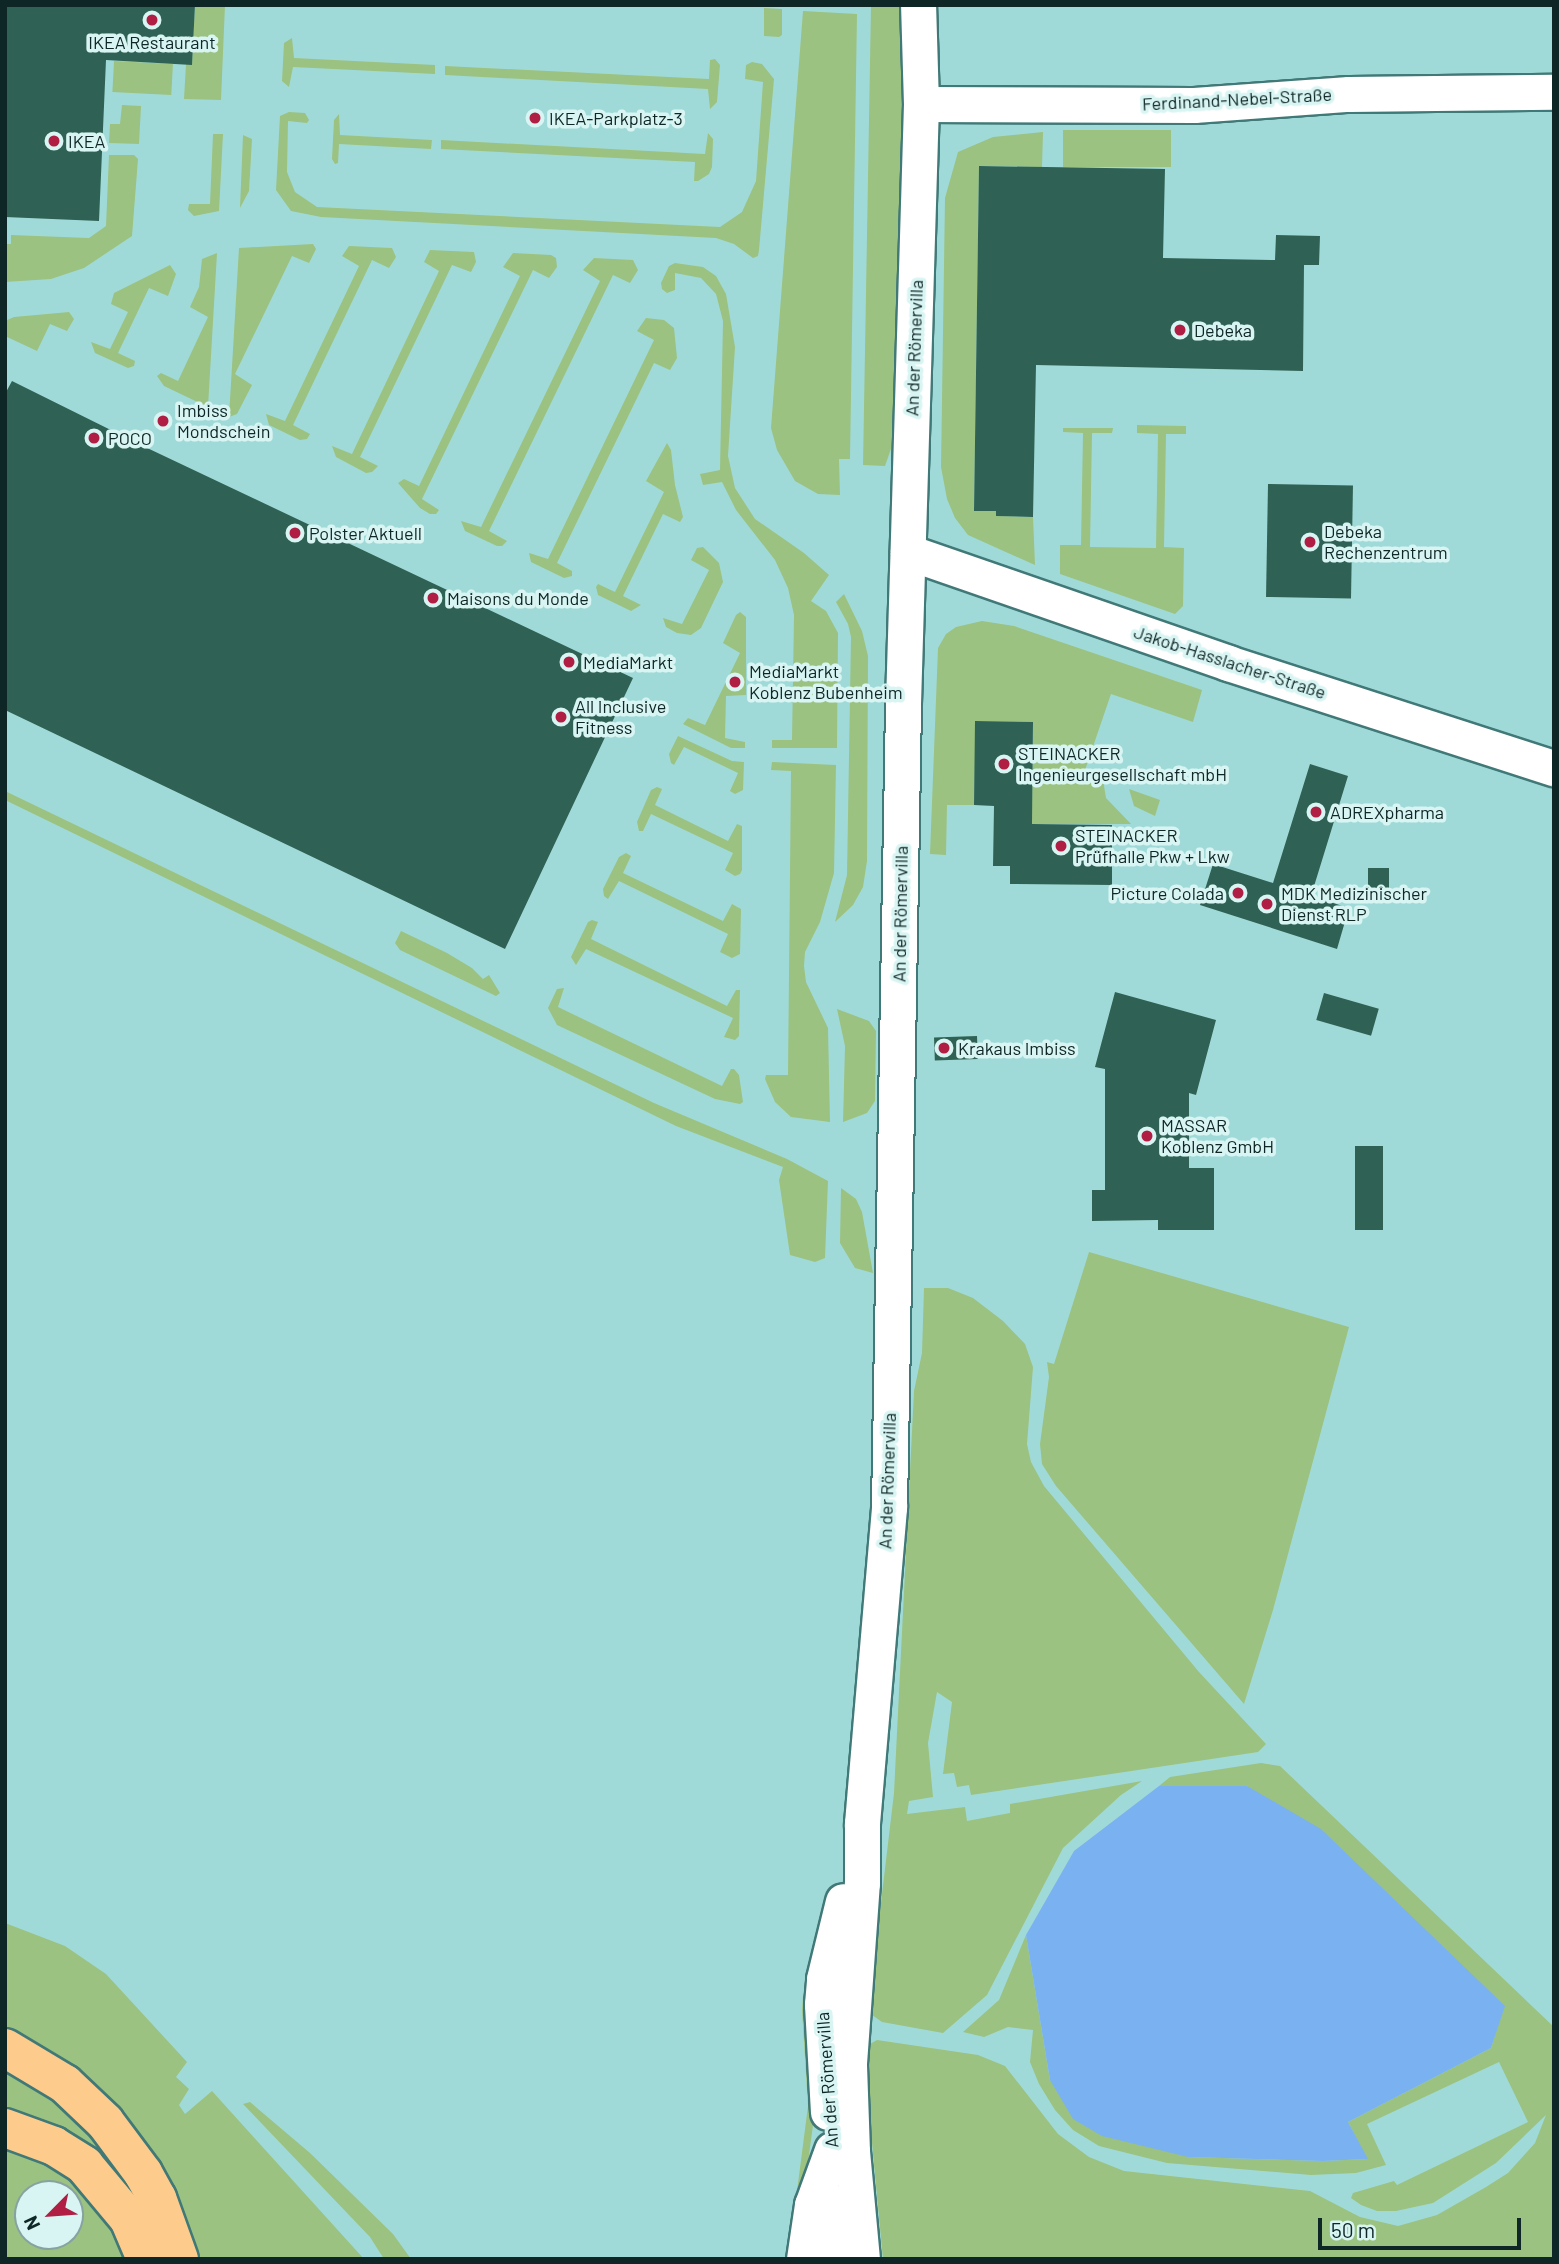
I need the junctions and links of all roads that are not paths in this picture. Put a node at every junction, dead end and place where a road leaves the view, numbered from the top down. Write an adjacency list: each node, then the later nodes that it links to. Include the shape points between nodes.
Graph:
1 (918, 5): 3 (street, An der Römervilla)
2 (1554, 92): 3 (street, Ferdinand-Nebel-Straße, via 1349,93 1194,104)
3 (921, 104): 4 (street, An der Römervilla)
4 (908, 552): 5 (street, Jakob-Hasslacher-Straße, via 1228,663); 6 (street, An der Römervilla, via 889,1507)
5 (1554, 768)
6 (862, 1823): 9 (street, An der Römervilla, via 822,2004); 14 (street, An der Römervilla, via 849,2063)
7 (5, 2048): 11 (highway, via 65,2084 105,2122 157,2198)
8 (5, 2128): 10 (highway, via 54,2146 84,2165 129,2219)
9 (832, 2150): 12 (street, via 812,2205); 13 (street, An der Römervilla)
10 (146, 2259)
11 (179, 2259)
12 (804, 2259)
13 (837, 2259)
14 (862, 2259)

